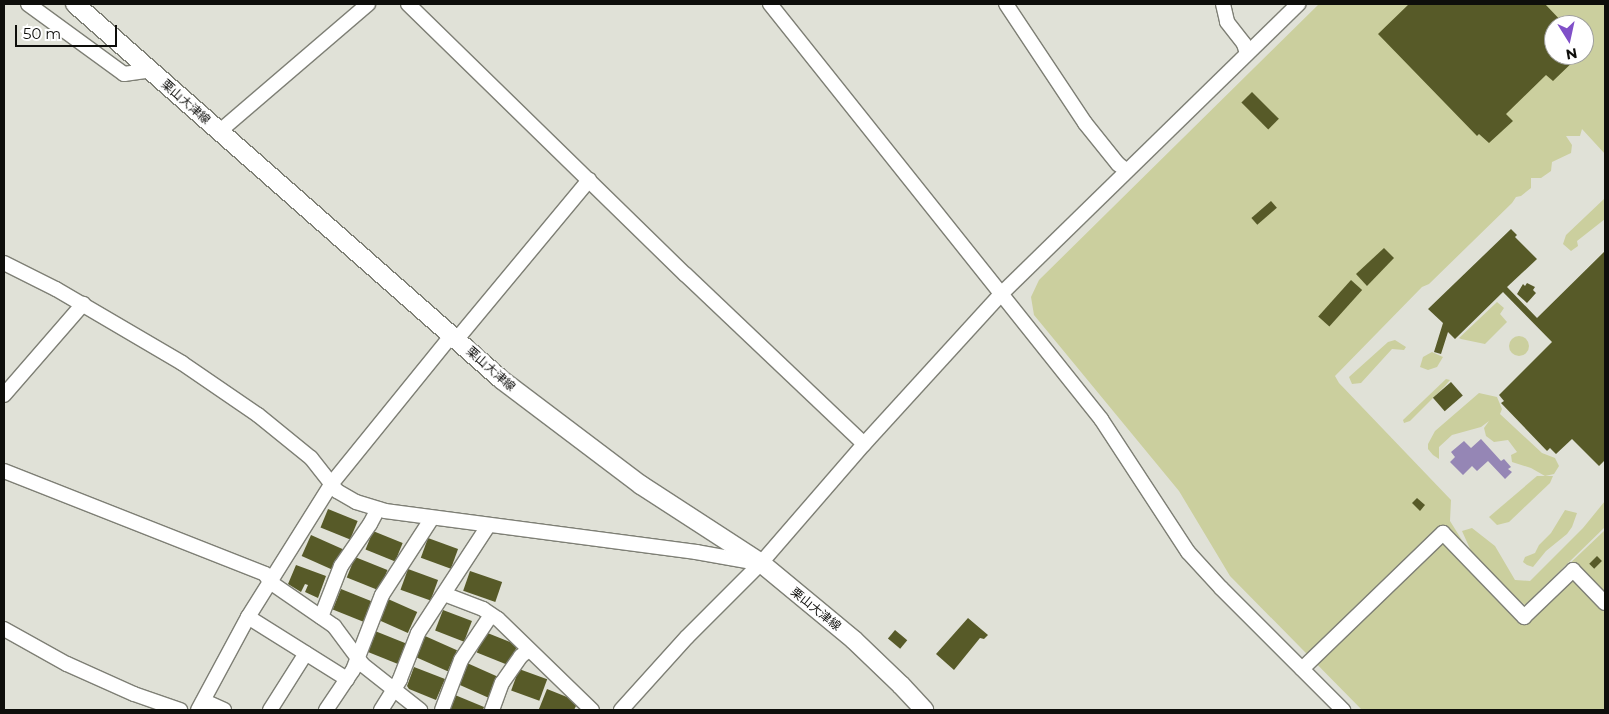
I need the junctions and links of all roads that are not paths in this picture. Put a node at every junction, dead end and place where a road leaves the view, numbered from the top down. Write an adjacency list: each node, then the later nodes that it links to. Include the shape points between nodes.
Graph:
1 (28, 4): 10 (street, via 124,74)
2 (75, 4): 10 (main road, 栗山大津線)
3 (368, 4): 11 (street)
4 (408, 4): 13 (street)
5 (770, 4): 15 (street)
6 (1006, 4): 12 (street, via 1085,123)
7 (1223, 4): 9 (street, via 1227,22)
8 (1298, 4): 9 (street)
9 (1244, 45): 12 (street)
10 (151, 70): 11 (main road, 栗山大津線)
11 (220, 131): 17 (main road, 栗山大津線)
12 (1127, 171): 15 (street)
13 (589, 180): 17 (street); 19 (street)
14 (4, 262): 16 (street)
15 (1000, 295): 19 (street); 36 (street, via 1101,419 1188,552)
16 (83, 304): 18 (street); 21 (street, via 182,363 258,415 311,458)
17 (454, 337): 21 (street); 25 (main road, 栗山大津線, via 502,380 641,485)
18 (4, 395)
19 (864, 444): 25 (street)
20 (4, 471): 26 (street, via 265,574)
21 (332, 483): 22 (street, via 342,495); 26 (street)
22 (378, 509): 23 (street); 31 (street, via 341,566)
23 (432, 518): 24 (street); 35 (street, via 382,595)
24 (488, 526): 25 (street, via 696,552); 27 (street)
25 (761, 564): 49 (street, via 687,637); 50 (main road, 栗山大津線, via 854,640)
26 (270, 582): 30 (street); 31 (street)
27 (444, 594): 29 (street); 38 (street, via 418,633)
28 (1605, 603): 36 (street, via 1573,570 1524,617 1443,533)
29 (491, 615): 33 (street); 46 (street, via 461,660)
30 (248, 617): 34 (street); 39 (street)
31 (321, 617): 35 (street, via 334,626)
32 (4, 629): 40 (street, via 67,664 134,694)
33 (529, 650): 47 (street, via 502,683); 48 (street)
34 (306, 653): 37 (street); 42 (street)
35 (358, 658): 37 (street); 38 (street)
36 (1302, 669): 51 (street)
37 (347, 679): 43 (street)
38 (394, 690): 44 (street); 45 (street)
39 (201, 706): 41 (street)
40 (180, 710)
41 (224, 710)
42 (270, 710)
43 (326, 710)
44 (381, 710)
45 (420, 710)
46 (442, 710)
47 (492, 710)
48 (592, 710)
49 (622, 710)
50 (924, 710)
51 (1343, 710)

